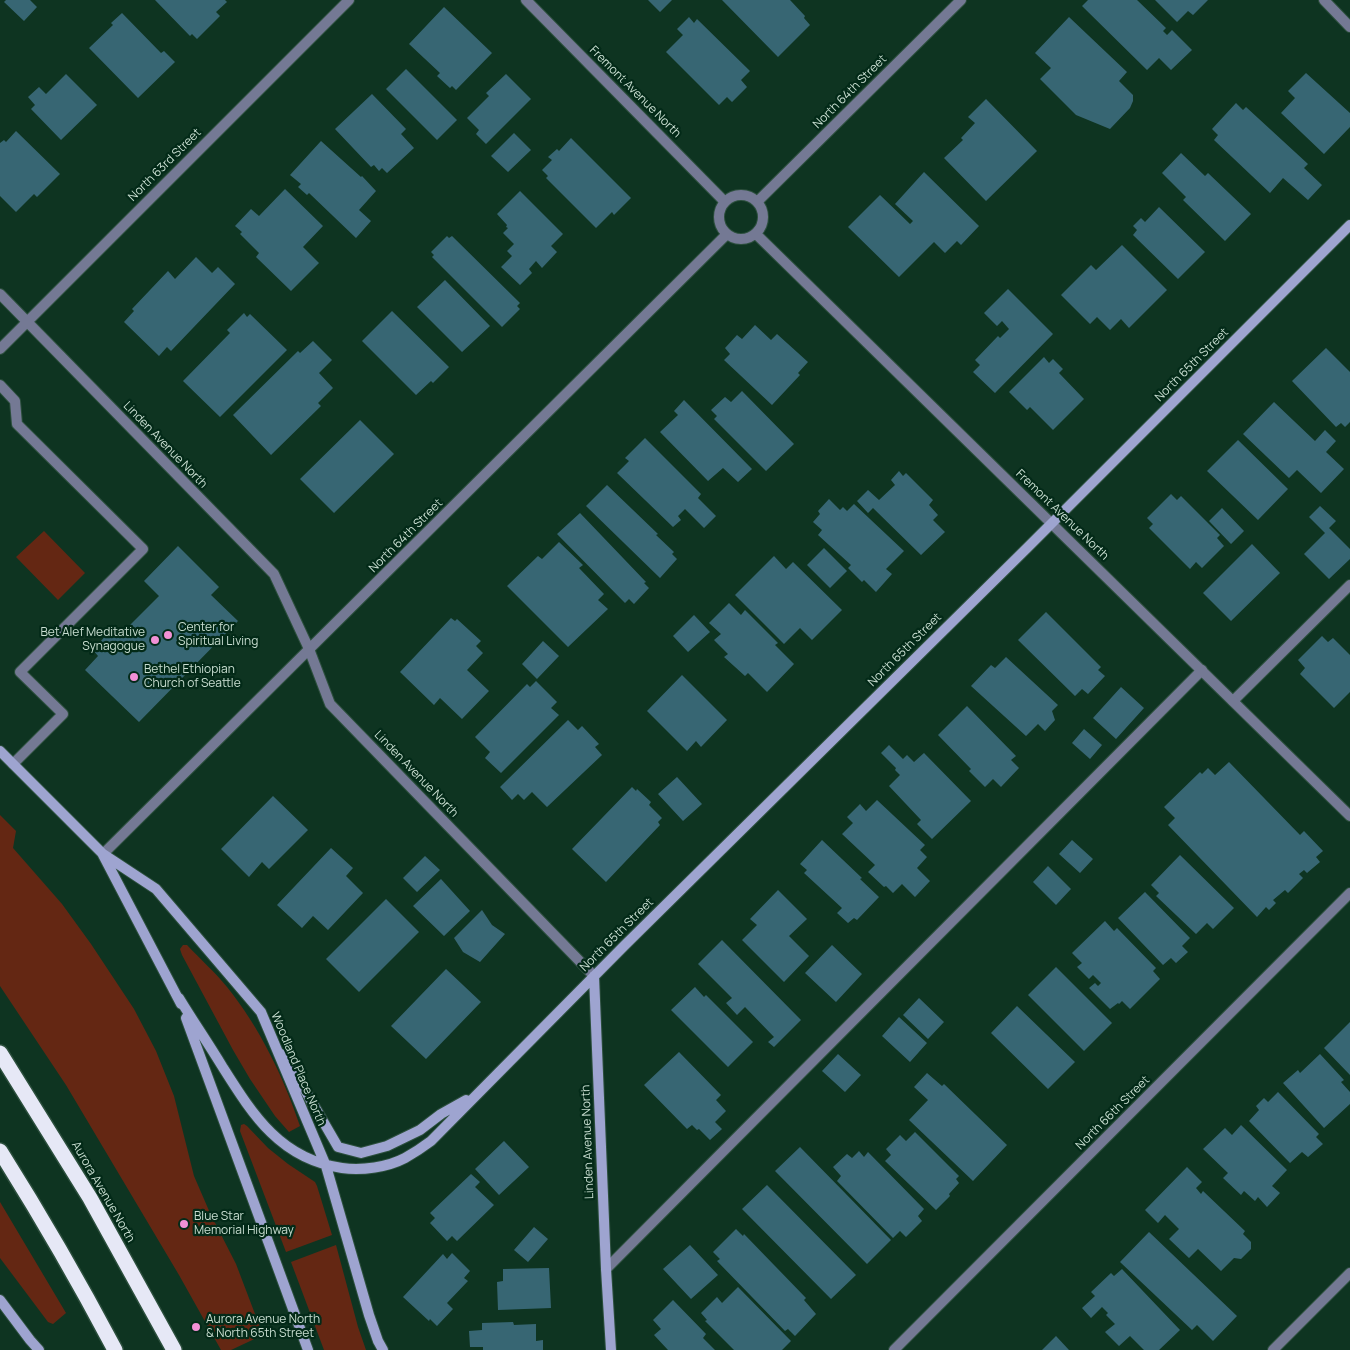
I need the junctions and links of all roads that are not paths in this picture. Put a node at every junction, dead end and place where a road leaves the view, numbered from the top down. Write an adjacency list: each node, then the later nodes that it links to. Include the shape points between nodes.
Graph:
1 (348, 0): 12 (street, North 63rd Street)
2 (526, 0): 6 (street, Fremont Avenue North)
3 (961, 0): 7 (street, North 64th Street)
4 (1324, 0): 5 (street)
5 (1350, 26)
6 (726, 202): 7 (street, via 741,195); 9 (street, via 719,219)
7 (757, 202): 10 (street, via 763,218)
8 (1350, 225): 15 (main road, North 65th Street)
9 (727, 234): 10 (street, via 738,240); 17 (street, North 64th Street)
10 (756, 234): 15 (street, Fremont Avenue North)
11 (0, 294): 12 (street, Linden Avenue North)
12 (28, 322): 13 (street, North 63rd Street); 17 (street, Linden Avenue North, via 274,574)
13 (0, 348)
14 (0, 386): 21 (street, via 15,401 17,424 143,550 20,672 63,714)
15 (1052, 523): 18 (street, Fremont Avenue North); 25 (main road, North 65th Street)
16 (1350, 585): 19 (street)
17 (309, 650): 23 (street, North 64th Street); 25 (street, Linden Avenue North, via 330,704)
18 (1202, 670): 19 (street, Fremont Avenue North); 32 (street)
19 (1234, 701): 22 (street, Fremont Avenue North)
20 (0, 751): 21 (main road, Woodland Place North)
21 (13, 764): 23 (main road, Woodland Place North)
22 (1350, 816)
23 (103, 854): 26 (main road, Woodland Place North); 27 (main road, Woodland Place North, via 156,889)
24 (1350, 893): 41 (street, North 66th Street)
25 (594, 976): 29 (main road, North 65th Street); 32 (main road, Linden Avenue North)
26 (179, 998): 31 (main road, North 65th Street, via 247,1106 286,1146); 38 (main road, Woodland Place North)
27 (261, 1012): 29 (main road, via 338,1147 361,1153 387,1146); 31 (main road, Woodland Place North)
28 (0, 1053): 37 (highway, Aurora Avenue North, via 90,1198)
29 (478, 1094): 31 (main road, North 65th Street, via 431,1141 405,1158 374,1168 354,1170)
30 (0, 1151): 36 (highway)
31 (326, 1166): 39 (main road, Woodland Place North, via 369,1316)
32 (606, 1269): 40 (main road, Linden Avenue North)
33 (1350, 1273): 42 (street)
34 (0, 1300): 35 (main road)
35 (39, 1350)
36 (115, 1350)
37 (174, 1350)
38 (308, 1350)
39 (384, 1350)
40 (612, 1350)
41 (894, 1350)
42 (1273, 1350)

